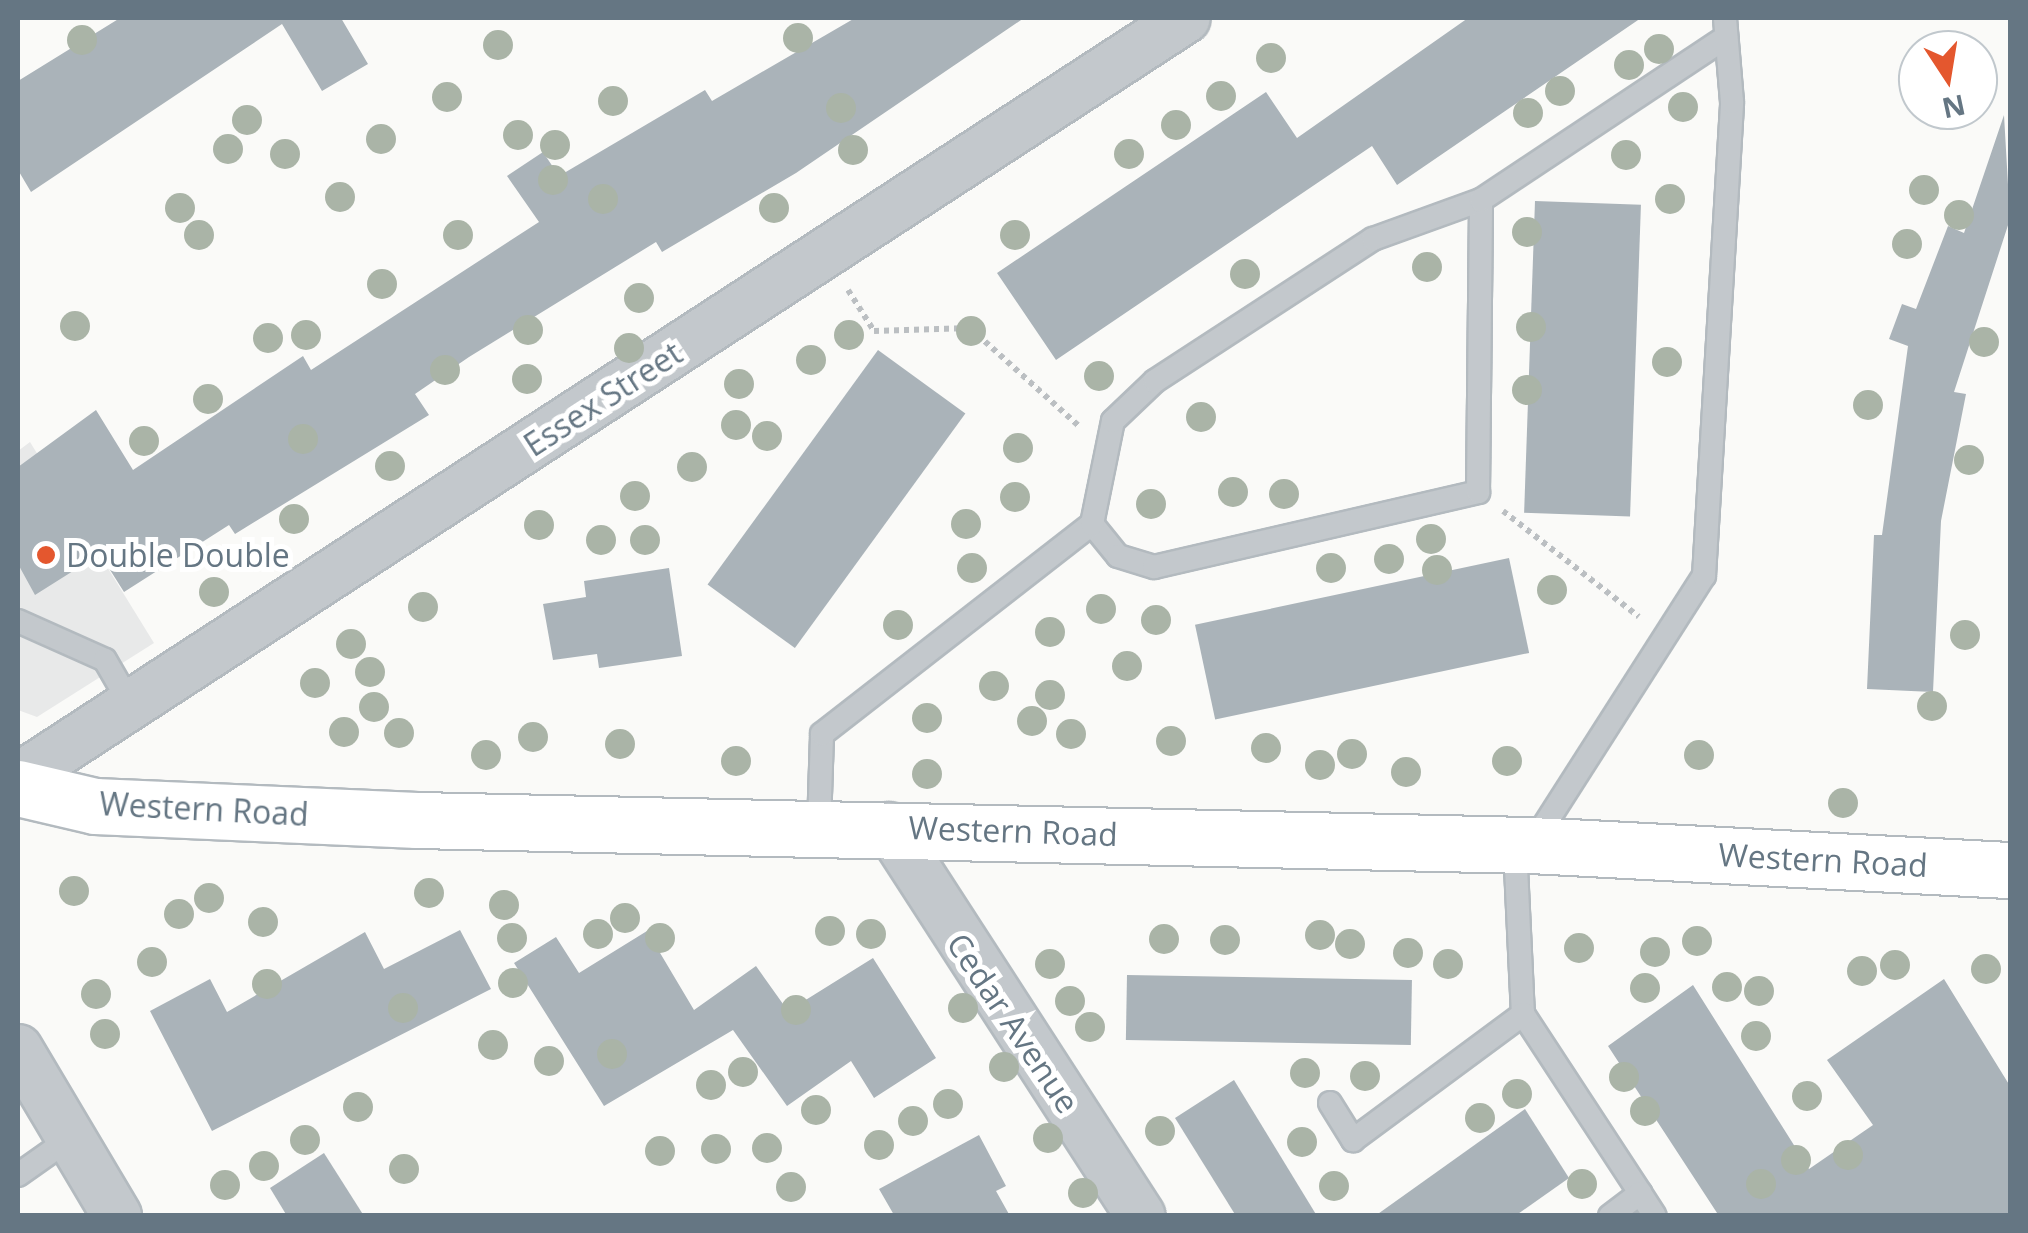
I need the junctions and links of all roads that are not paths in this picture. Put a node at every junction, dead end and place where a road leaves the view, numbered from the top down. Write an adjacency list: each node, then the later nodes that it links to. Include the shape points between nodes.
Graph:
1 (1186, 18): 6 (street, Essex Street)
2 (1726, 28): 3 (lane); 11 (lane, via 1732,102 1704,576)
3 (1481, 200): 4 (lane, via 1374,239 1156,381 1113,421); 4 (lane, via 1478,492 1154,567 1118,556)
4 (1092, 524): 9 (lane, via 822,734)
5 (18, 622): 6 (lane, via 105,660)
6 (131, 704): 7 (street, Essex Street)
7 (18, 778)
8 (18, 788): 9 (main road, Western Road, via 94,806)
9 (819, 826): 10 (main road, Western Road)
10 (889, 827): 11 (main road, Western Road); 20 (street, Cedar Avenue)
11 (1523, 845): 12 (main road, Western Road); 13 (lane)
12 (2010, 870)
13 (1523, 1014): 15 (lane, via 1353,1140); 18 (lane)
14 (18, 1049): 16 (street)
15 (1330, 1104)
16 (69, 1139): 17 (lane); 19 (street)
17 (18, 1176)
18 (1640, 1192): 21 (lane); 22 (lane)
19 (117, 1216)
20 (1141, 1216)
21 (1610, 1216)
22 (1655, 1216)

